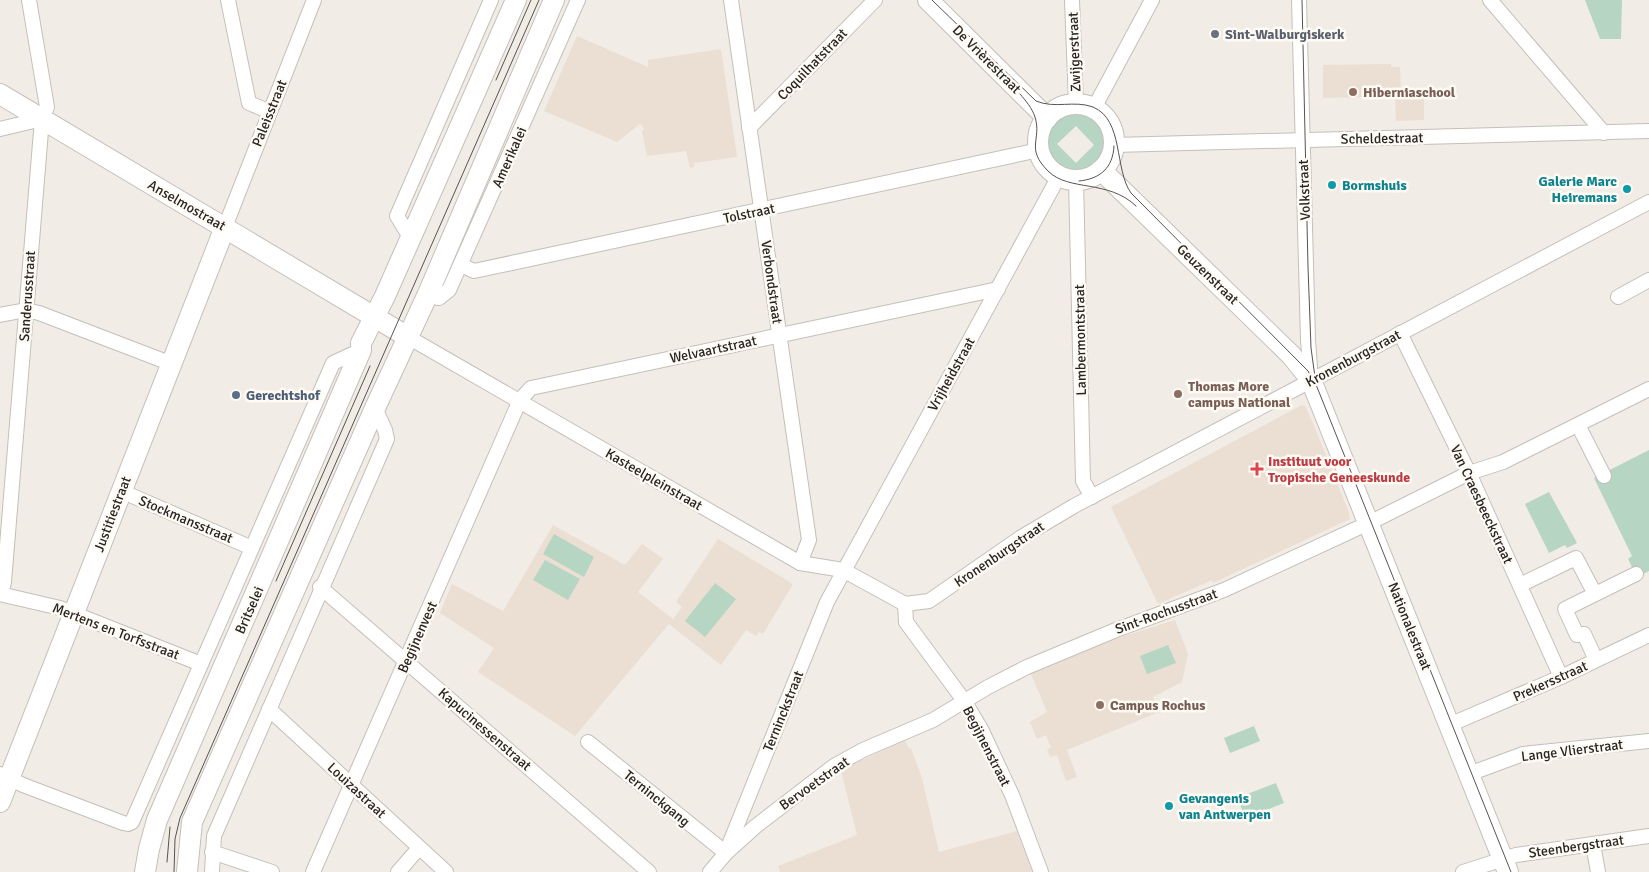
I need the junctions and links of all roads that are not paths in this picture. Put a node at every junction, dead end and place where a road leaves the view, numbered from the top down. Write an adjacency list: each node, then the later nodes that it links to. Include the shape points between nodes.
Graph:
1 (29, 0): 19 (street, Sanderusstraat, via 47,107)
2 (228, 0): 17 (street, via 249,104)
3 (314, 0): 17 (street, Paleisstraat)
4 (491, 0): 32 (street, via 397,216)
5 (516, 0): 32 (street)
6 (554, 0): 36 (street, Amerikalei)
7 (578, 0): 33 (street, Amerikalei)
8 (731, 0): 20 (street, Verbondstraat)
9 (875, 0): 20 (street, Coquilhatstraat)
10 (928, 0): 18 (street, De Vrièrestraat)
11 (1072, 0): 16 (street, Zwijgerstraat)
12 (1152, 0): 16 (street)
13 (1299, 0): 24 (street, Volkstraat)
14 (1490, 0): 23 (street)
15 (0, 94): 19 (street, Anselmostraat)
16 (1085, 106): 18 (street, via 1060,108); 25 (street, via 1111,128)
17 (270, 112): 31 (street, Paleisstraat)
18 (1047, 118): 26 (street, via 1040,130)
19 (42, 119): 21 (street); 31 (street, Anselmostraat); 38 (street, Sanderusstraat)
20 (749, 128): 30 (street, Verbondstraat)
21 (0, 129)
22 (1649, 131): 23 (street, Scheldestraat)
23 (1604, 133): 24 (street, Scheldestraat)
24 (1302, 139): 25 (street, Scheldestraat); 46 (street, Volkstraat)
25 (1114, 145): 27 (street)
26 (1038, 150): 28 (street, via 1044,163); 30 (street, Tolstraat)
27 (1102, 170): 28 (street, via 1090,177); 46 (street, Geuzenstraat, via 1291,355)
28 (1067, 178): 35 (street, Vrijheidstraat); 54 (street, Lambermontstraat, via 1083,481)
29 (1649, 202): 41 (street, Kronenburgstraat)
30 (761, 211): 33 (street, Tolstraat, via 474,271); 42 (street, Verbondstraat)
31 (225, 227): 40 (street, Anselmostraat); 45 (street, Justitiestraat)
32 (410, 237): 40 (street)
33 (461, 265): 36 (street, Amerikalei, via 447,294 439,298)
34 (1649, 280): 37 (street)
35 (998, 288): 42 (street, Welvaartstraat); 58 (street, Vrijheidstraat)
36 (427, 296): 43 (street, Amerikalei)
37 (1618, 297)
38 (26, 310): 39 (street); 45 (street); 62 (street, Sanderusstraat)
39 (0, 316)
40 (374, 316): 43 (street); 44 (street, Britselei)
41 (1400, 333): 46 (street, Kronenburgstraat); 51 (street, Van Craesbeeckstraat)
42 (779, 334): 48 (street, Welvaartstraat, via 532,388); 57 (street, Verbondstraat, via 809,540)
43 (408, 337): 48 (street, Kasteelpleinstraat); 49 (street)
44 (361, 350): 56 (street, Britselei, via 333,363); 87 (street, Britselei, via 157,820)
45 (172, 364): 53 (street, Justitiestraat)
46 (1311, 380): 54 (street, Kronenburgstraat); 55 (street, Nationalestraat)
47 (1649, 389): 50 (street, Sint-Rochusstraat)
48 (520, 400): 57 (street, Kasteelpleinstraat); 68 (street, Begijnenvest)
49 (374, 408): 61 (street, via 387,439); 74 (street)
50 (1578, 425): 51 (street, Sint-Rochusstraat, via 1503,462); 52 (street)
51 (1469, 473): 55 (street, Sint-Rochusstraat); 60 (street, Van Craesbeeckstraat)
52 (1604, 476)
53 (121, 491): 56 (street, Stockmansstraat); 65 (street, Justitiestraat)
54 (1092, 497): 64 (street, Kronenburgstraat, via 1020,538 929,601)
55 (1368, 523): 71 (street, Sint-Rochusstraat, via 1224,590 1027,667); 73 (street, Nationalestraat)
56 (252, 548): 69 (street, Britselei)
57 (802, 557): 58 (street, Kasteelpleinstraat)
58 (843, 570): 64 (street, Kasteelpleinstraat); 85 (street, Terninckstraat, via 826,602)
59 (1636, 574): 63 (street)
60 (1520, 585): 63 (street, via 1576,558); 70 (street, Van Craesbeeckstraat)
61 (320, 587): 68 (street, Kapucinessenstraat); 72 (street)
62 (1, 594): 65 (street, Mertens en Torfsstraat)
63 (1595, 594): 67 (street, via 1565,609 1577,635 1584,634)
64 (905, 604): 71 (street, Begijnenstraat, via 906,622 913,634)
65 (73, 614): 69 (street, Mertens en Torfsstraat); 78 (street, Justitiestraat)
66 (1649, 636): 67 (street, Prekersstraat)
67 (1596, 660): 70 (street, Prekersstraat)
68 (407, 661): 79 (street, Begijnenvest); 95 (street, Kapucinessenstraat)
69 (201, 664): 78 (street, Britselei, via 134,819 128,824)
70 (1561, 677): 73 (street, Prekersstraat)
71 (965, 702): 85 (street, Bervoetstraat, via 934,720 834,766); 97 (street, Begijnenstraat, via 1012,795)
72 (269, 709): 79 (street, Louizastraat); 84 (street, via 214,836)
73 (1449, 725): 77 (street, Nationalestraat)
74 (228, 741): 88 (street, via 192,822); 89 (street, via 228,770 202,834)
75 (1649, 741): 77 (street, Lange Vlierstraat, via 1522,754)
76 (588, 742): 85 (street, Terninckgang)
77 (1469, 774): 86 (street, Nationalestraat)
78 (4, 776): 80 (street, Justitiestraat)
79 (352, 785): 83 (street, Louizastraat); 92 (street, Begijnenvest)
80 (0, 802)
81 (1649, 836): 82 (street, Steenbergstraat)
82 (1593, 844): 86 (street, Steenbergstraat, via 1516,854); 99 (street)
83 (419, 848): 93 (street); 94 (street, Louizastraat)
84 (212, 852): 90 (street); 91 (street)
85 (726, 853): 96 (street)
86 (1506, 866): 98 (street, Steenbergstraat)
87 (145, 872)
88 (187, 872)
89 (200, 872)
90 (212, 872)
91 (272, 872)
92 (313, 872)
93 (398, 872)
94 (446, 872)
95 (649, 872)
96 (710, 872)
97 (1041, 872)
98 (1464, 872)
99 (1598, 872)

